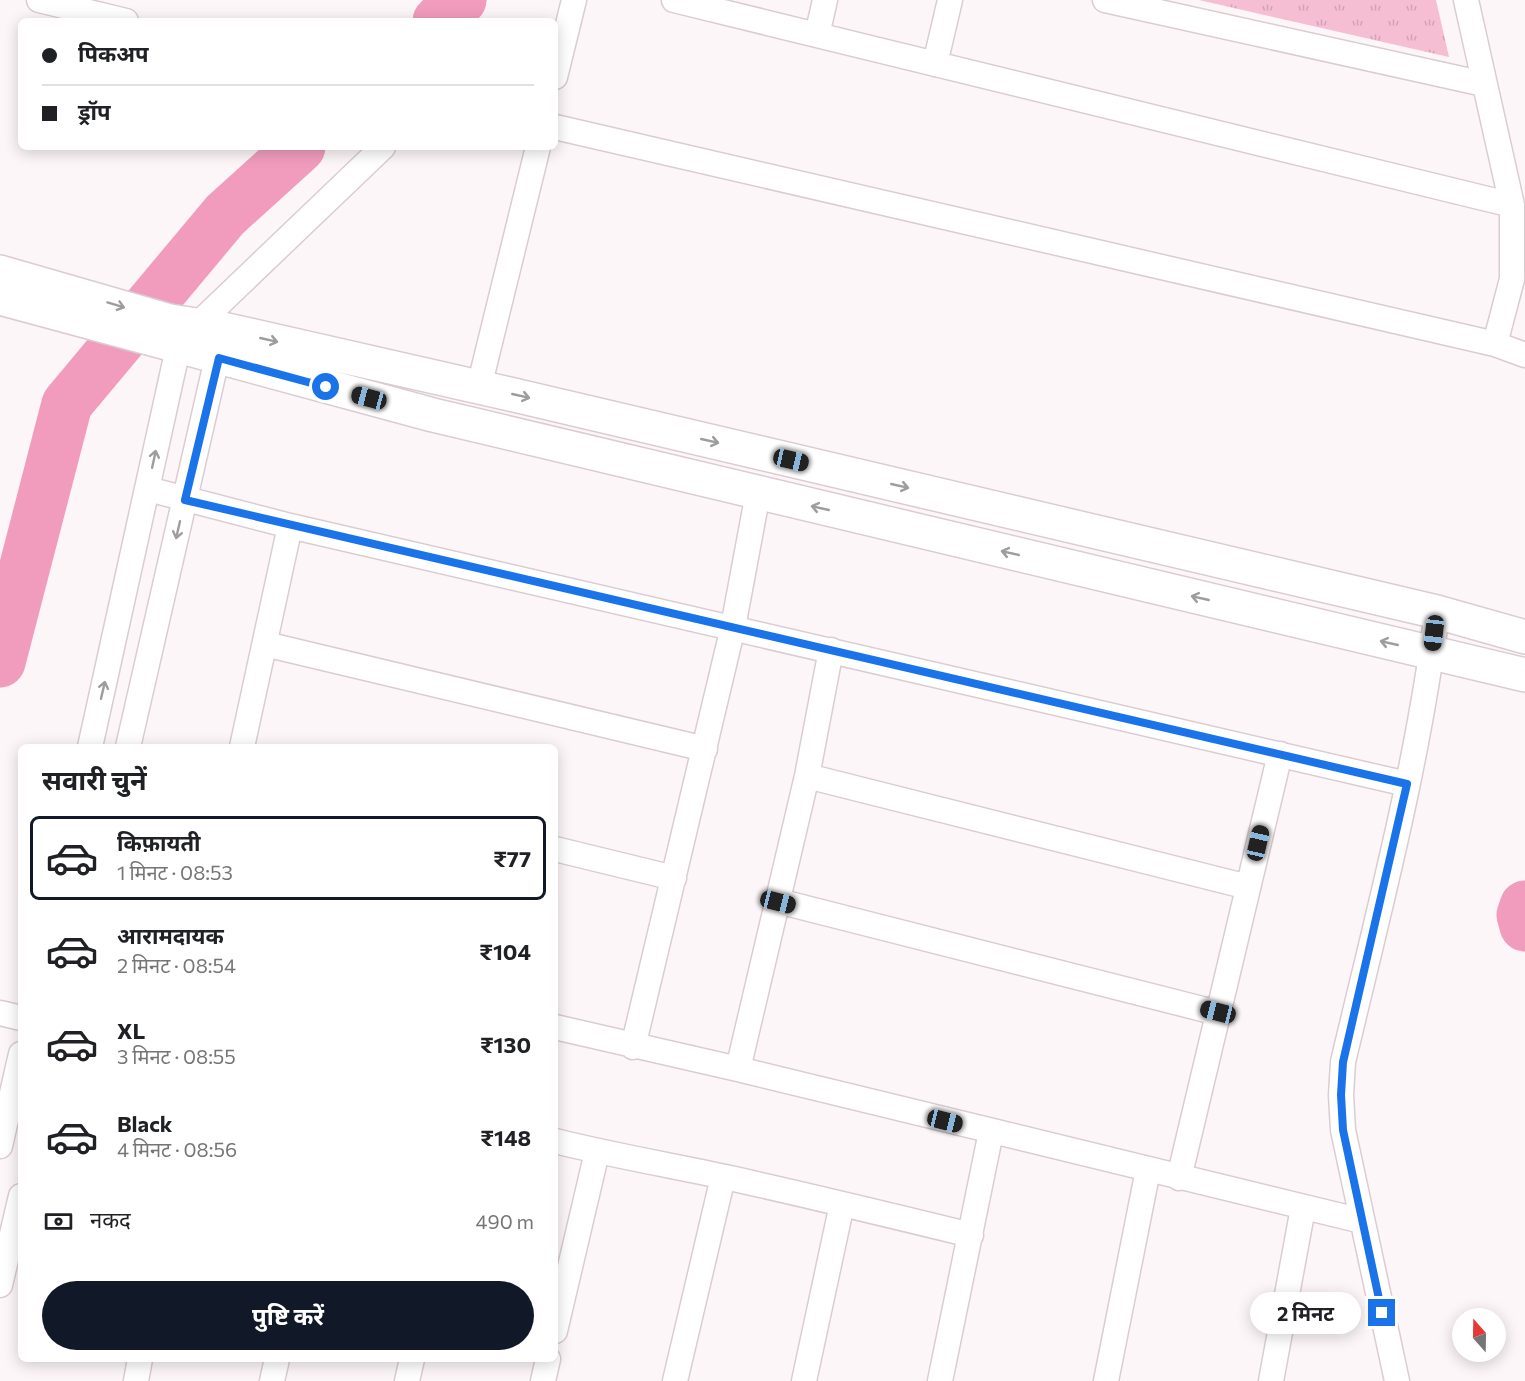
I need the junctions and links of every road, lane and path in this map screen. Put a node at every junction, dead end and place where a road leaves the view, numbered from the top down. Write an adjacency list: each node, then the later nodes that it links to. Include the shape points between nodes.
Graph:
1 (39, 0): 9 (street)
2 (574, 0): 12 (street)
3 (674, 0): 8 (street)
4 (825, 0): 10 (street)
5 (950, 0): 11 (street)
6 (1105, 0): 13 (street)
7 (1466, 0): 13 (street)
8 (701, 3): 10 (street)
9 (114, 18)
10 (817, 35): 11 (street)
11 (935, 64): 17 (street)
12 (558, 65)
13 (1484, 84): 17 (street)
14 (558, 128): 20 (street)
15 (380, 150): 19 (street)
16 (537, 150): 22 (street)
17 (1512, 205): 20 (street, via 1512,279)
18 (1, 285): 19 (street)
19 (190, 335): 22 (street, one-way to 22); 23 (street, one-way to 19); 24 (street, via 433,415); 25 (street)
20 (1495, 344): 21 (street)
21 (1525, 355)
22 (479, 387): 27 (street, one-way to 27)
23 (148, 489): 25 (street); 34 (street, one-way to 23)
24 (758, 493): 28 (street); 32 (street, one-way to 24)
25 (185, 500): 26 (street); 35 (street, one-way to 35)
26 (290, 525): 28 (street); 30 (street)
27 (1437, 612): 29 (street); 32 (street)
28 (733, 627): 31 (street); 37 (street)
29 (1525, 637)
30 (265, 644): 36 (street); 37 (street)
31 (831, 650): 38 (street); 39 (street)
32 (1432, 653): 33 (street); 40 (street)
33 (1525, 675)
34 (91, 744)
35 (129, 744)
36 (243, 744)
37 (705, 748): 42 (street)
38 (1280, 754): 40 (street); 43 (street)
39 (807, 776): 43 (street); 44 (street)
40 (1407, 784): 62 (street, via 1343,1062 1343,1130)
41 (558, 850): 42 (street)
42 (674, 878): 49 (street)
43 (1248, 887): 45 (street)
44 (778, 902): 45 (street); 51 (street)
45 (1218, 1012): 58 (street)
46 (0, 1013): 47 (street)
47 (18, 1017)
48 (558, 1028): 49 (street)
49 (633, 1047): 51 (street)
50 (18, 1067): 54 (street)
51 (738, 1069): 52 (street)
52 (991, 1132): 56 (street); 63 (street)
53 (558, 1142): 55 (street)
54 (0, 1146)
55 (597, 1152): 57 (street); 65 (street)
56 (1148, 1170): 58 (street); 77 (street)
57 (723, 1177): 59 (street); 74 (street)
58 (1179, 1178): 60 (street)
59 (842, 1204): 63 (street); 75 (street)
60 (1303, 1208): 62 (street); 78 (street)
61 (18, 1209): 64 (street)
62 (1362, 1221): 79 (street)
63 (971, 1235): 76 (street)
64 (0, 1285)
65 (558, 1317)
66 (140, 1362): 70 (street)
67 (276, 1362): 71 (street)
68 (411, 1362): 72 (street)
69 (547, 1362): 73 (street)
70 (136, 1381)
71 (272, 1381)
72 (407, 1381)
73 (543, 1381)
74 (675, 1381)
75 (804, 1381)
76 (940, 1381)
77 (1106, 1381)
78 (1271, 1381)
79 (1397, 1381)

